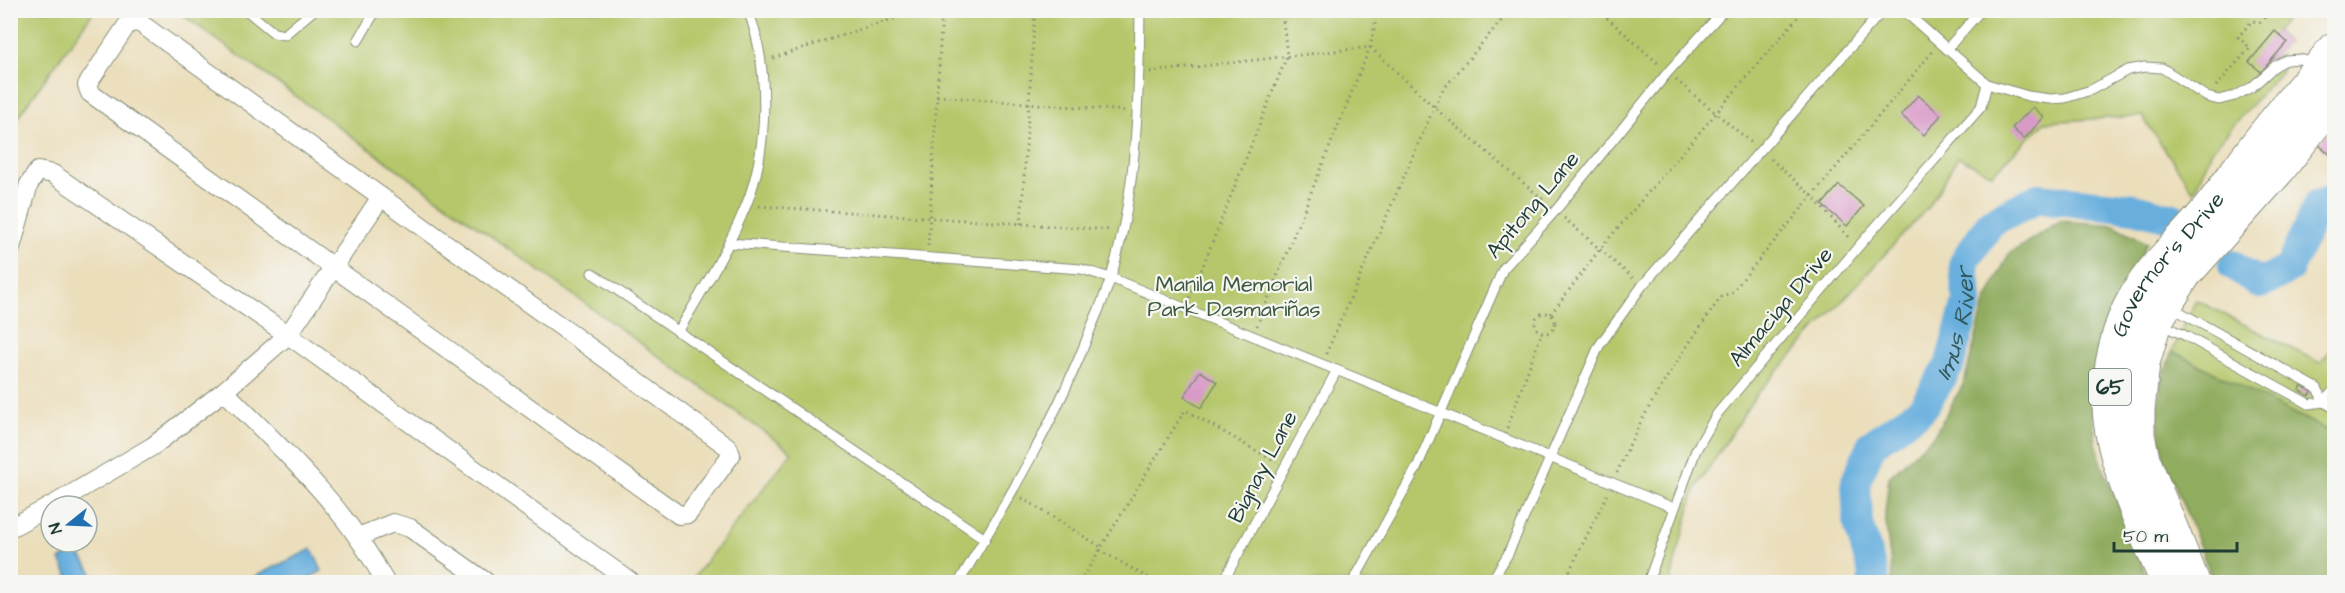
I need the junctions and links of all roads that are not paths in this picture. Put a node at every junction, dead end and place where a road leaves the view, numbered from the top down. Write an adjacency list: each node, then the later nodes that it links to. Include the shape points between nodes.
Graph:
1 (246, 10): 2 (lane, via 279,35 292,30)
2 (314, 10)
3 (376, 10): 10 (lane)
4 (748, 10): 17 (lane, via 760,62 762,141 747,205)
5 (1140, 10): 22 (lane, via 1132,173)
6 (1724, 10): 33 (lane, Apitong Lane, via 1503,269)
7 (1883, 10): 34 (lane, via 1642,286 1599,346)
8 (1903, 10): 11 (lane)
9 (1981, 10): 11 (lane)
10 (358, 41)
11 (1943, 46): 13 (lane)
12 (2328, 57): 13 (lane, via 2286,60 2252,87 2219,100 2207,97 2162,68 2128,70 2091,90 2058,99 2028,96); 16 (highway, Governor's Drive / 65, via 2255,147)
13 (1987, 84): 36 (lane, Almaciga Drive, via 1981,107 1717,414 1696,450)
14 (2334, 99): 16 (highway, Governor's Drive / 65, via 2279,169)
15 (381, 197): 19 (street); 19 (street, via 140,23 128,25 87,85 90,93); 19 (street, via 728,447 731,455 688,514 679,516)
16 (2220, 216): 20 (highway, Governor's Drive / 65)
17 (729, 243): 22 (lane, via 1081,269); 24 (lane)
18 (10, 251): 25 (street, via 29,184 38,171 53,174)
19 (334, 267): 25 (street)
20 (2175, 267): 23 (highway, Governor's Drive / 65); 49 (highway, Governor's Drive / 65, via 2135,297 2121,330 2109,406 2120,464)
21 (592, 273): 24 (lane)
22 (1111, 278): 26 (lane); 40 (lane, via 1071,381)
23 (2160, 313): 27 (lane); 28 (lane, via 2186,336); 50 (highway, Governor's Drive / 65, via 2143,363 2138,435 2143,459)
24 (678, 332): 40 (lane)
25 (288, 335): 30 (street); 43 (street)
26 (1337, 370): 33 (lane); 45 (lane, Bignay Lane)
27 (2292, 374): 28 (lane); 31 (lane, via 2318,388)
28 (2284, 390): 31 (lane, via 2309,404)
29 (2334, 390): 31 (lane)
30 (224, 391): 35 (street, via 153,446); 39 (street, via 312,479)
31 (2324, 402): 32 (lane)
32 (2334, 408)
33 (1442, 413): 34 (lane); 46 (lane, Apitong Lane, via 1418,467)
34 (1550, 457): 36 (lane); 47 (lane, via 1508,554)
35 (71, 494)
36 (1674, 508): 48 (lane, Almaciga Drive)
37 (39, 512): 38 (street)
38 (10, 528)
39 (358, 537): 41 (street); 42 (street, via 393,523 410,528)
40 (985, 539): 44 (lane)
41 (385, 582)
42 (486, 582)
43 (631, 582)
44 (959, 582)
45 (1223, 582)
46 (1353, 582)
47 (1491, 582)
48 (1648, 582)
49 (2167, 582)
50 (2193, 582)

